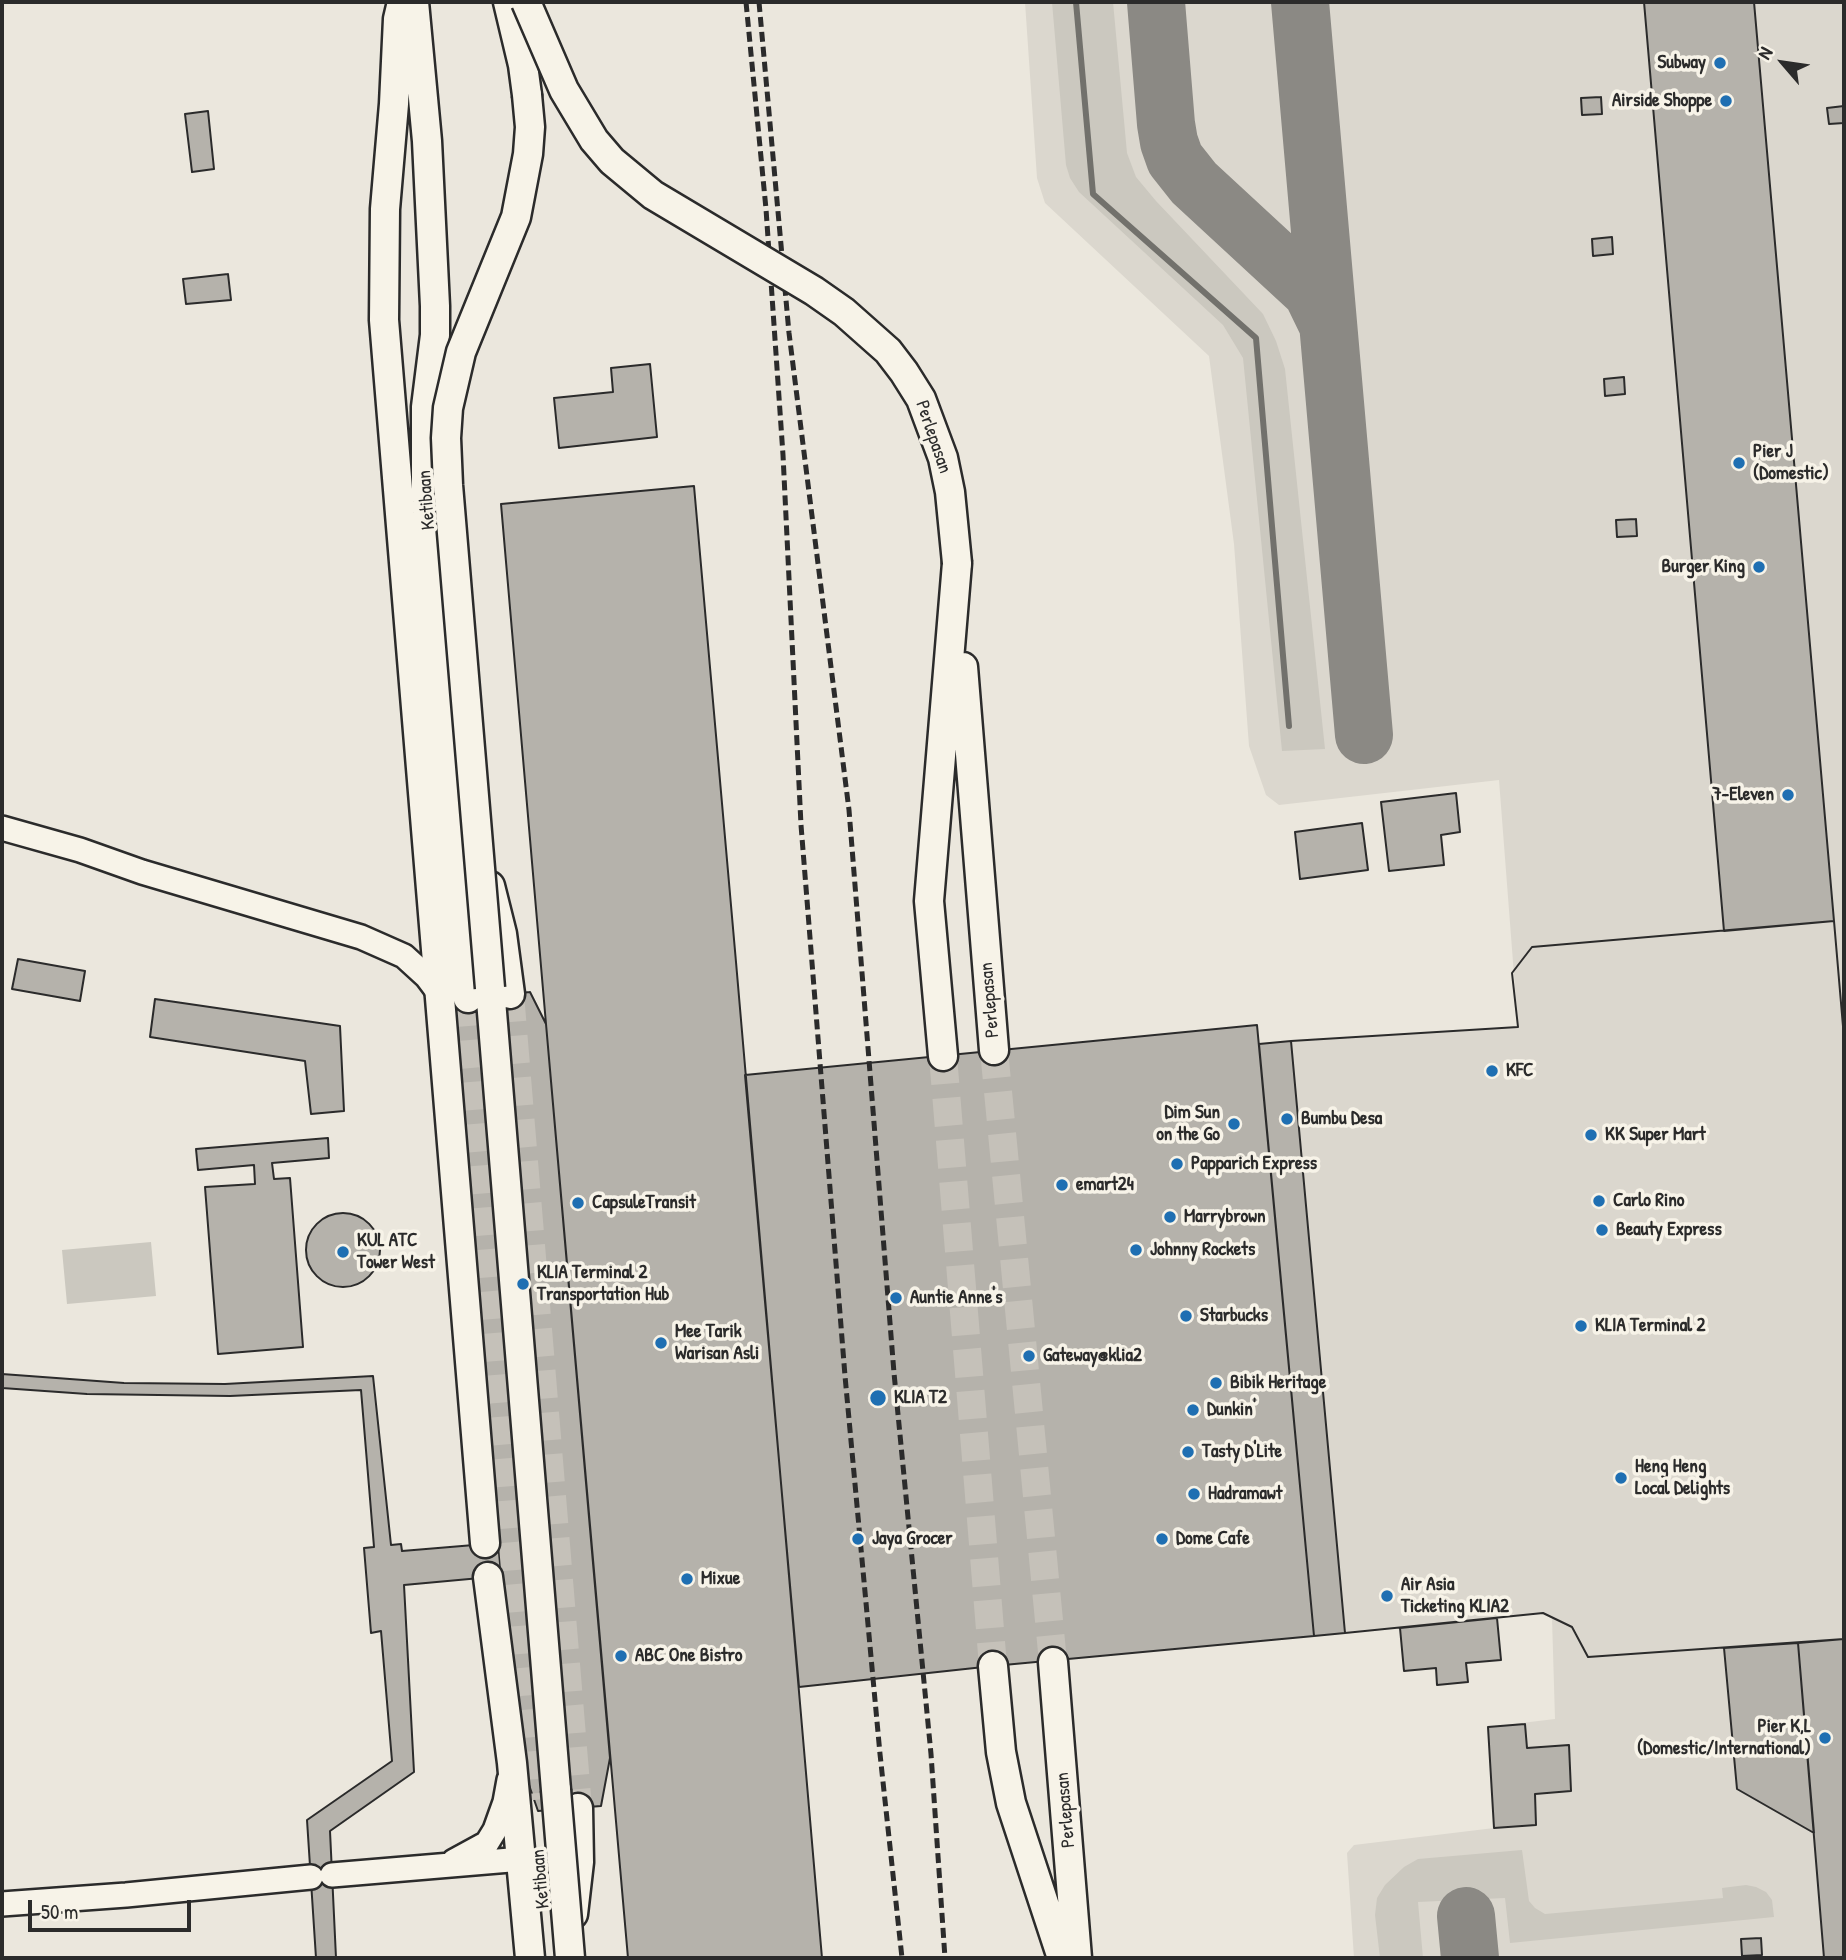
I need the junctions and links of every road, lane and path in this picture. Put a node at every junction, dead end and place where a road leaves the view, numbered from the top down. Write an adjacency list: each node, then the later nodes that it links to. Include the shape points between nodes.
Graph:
1 (402, 2): 8 (main road, via 385,209 384,320)
2 (414, 2): 6 (main road, Ketibaan, via 435,306 425,477)
3 (508, 2): 26 (main road, bridge, via 523,65 530,127 528,154 516,217 461,352 446,438)
4 (526, 2): 5 (main road, Perlepasan, bridge, via 564,90 612,161 653,195 814,291 888,351 921,399 943,458)
5 (957, 563): 11 (main road, Perlepasan); 12 (main road, via 929,901)
6 (445, 717): 9 (main road, bridge, via 502,934); 10 (main road, Ketibaan)
7 (2, 828): 8 (street, via 361,937 411,961)
8 (439, 993): 13 (main road)
9 (510, 994)
10 (468, 998)
11 (994, 1049)
12 (943, 1056)
13 (485, 1543)
14 (488, 1577): 17 (main road)
15 (1053, 1662): 28 (main road, Perlepasan)
16 (993, 1666): 27 (main road, via 1011,1803)
17 (512, 1763): 20 (main road); 21 (street, via 505,1802 487,1843)
18 (534, 1800): 24 (main road, Ketibaan)
19 (578, 1808): 25 (main road, bridge, via 579,1862)
20 (522, 1859): 21 (street); 23 (main road)
21 (447, 1866): 22 (street)
22 (2, 1904)
23 (530, 1958)
24 (547, 1958)
25 (564, 1958)
26 (570, 1958)
27 (1062, 1958)
28 (1077, 1958)

